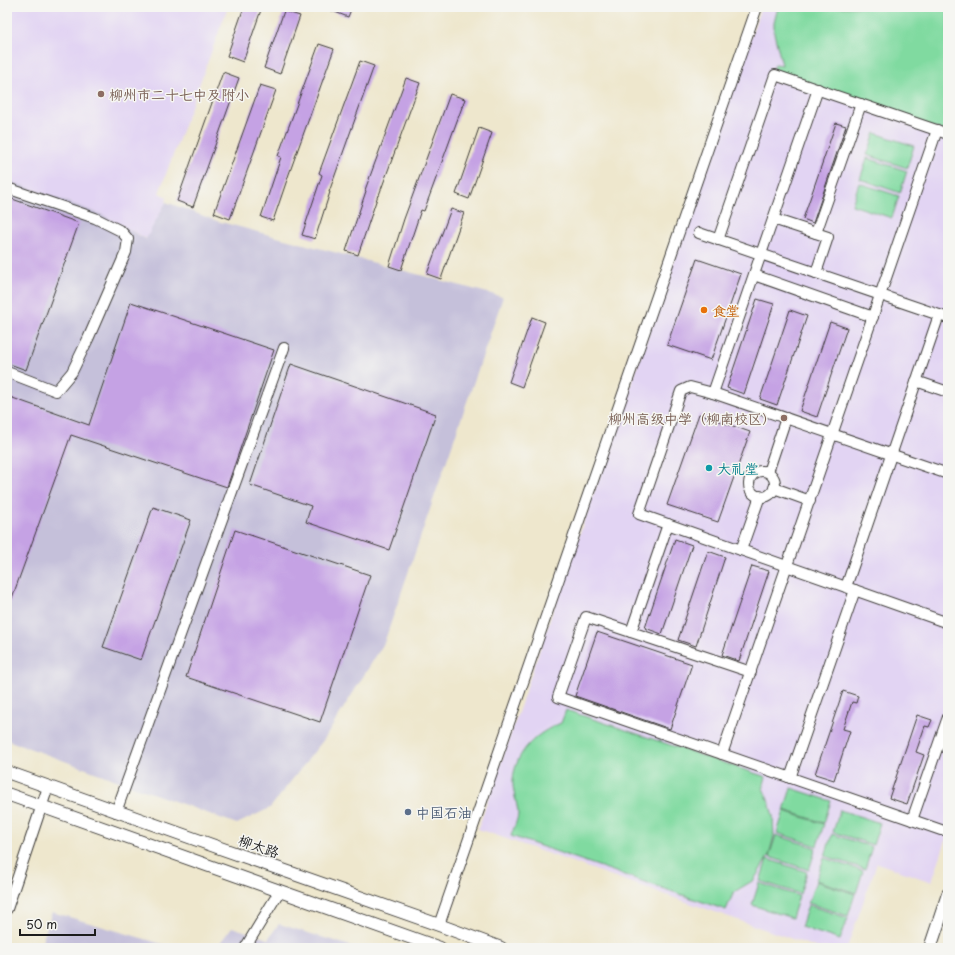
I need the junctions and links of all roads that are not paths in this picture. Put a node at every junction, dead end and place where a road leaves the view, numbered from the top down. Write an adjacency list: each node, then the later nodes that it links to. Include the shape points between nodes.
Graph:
1 (757, 7): 50 (street)
2 (818, 89): 3 (street); 7 (street); 10 (street, via 775,75)
3 (861, 104): 4 (street); 9 (street)
4 (938, 130): 5 (street); 14 (street)
5 (948, 134)
6 (7, 188): 18 (street, via 95,218 121,231 128,239 126,252 88,339 72,372 56,391)
7 (773, 219): 9 (street); 11 (street)
8 (699, 233): 10 (street)
9 (816, 233): 12 (street, via 828,237)
10 (718, 240): 11 (street)
11 (761, 254): 12 (street); 13 (street)
12 (816, 273): 14 (street)
13 (754, 275): 16 (street); 21 (street)
14 (881, 295): 15 (street); 16 (street)
15 (944, 316): 19 (street)
16 (873, 317): 23 (street)
17 (284, 348): 44 (street)
18 (7, 372)
19 (916, 381): 20 (street); 24 (street)
20 (948, 392)
21 (713, 393): 22 (street); 30 (street, via 690,387 681,391 639,514)
22 (786, 418): 23 (street); 25 (street)
23 (833, 434): 24 (street); 29 (street)
24 (892, 454): 26 (street); 33 (street)
25 (768, 472): 27 (street, via 773,478); 28 (street, via 760,471 750,479 752,491)
26 (948, 474)
27 (774, 488): 28 (street, via 767,495); 29 (street)
28 (760, 496): 31 (street)
29 (810, 501): 32 (street)
30 (668, 524): 31 (street); 35 (street)
31 (741, 550): 32 (street)
32 (787, 566): 33 (street); 36 (street)
33 (851, 588): 34 (street); 40 (street)
34 (948, 623)
35 (631, 632): 36 (street); 38 (street, via 586,617 558,697)
36 (751, 672): 38 (street)
37 (948, 717): 45 (street)
38 (722, 754): 40 (street)
39 (7, 772): 41 (main road, 柳太路)
40 (790, 778): 45 (street)
41 (48, 787): 43 (street); 44 (main road, 柳太路)
42 (7, 794): 43 (main road)
43 (41, 807): 47 (main road); 49 (street)
44 (116, 812): 50 (main road, 柳太路)
45 (912, 820): 46 (street)
46 (942, 830)
47 (279, 892): 51 (street); 52 (main road)
48 (948, 894): 54 (main road)
49 (7, 909)
50 (439, 925): 53 (main road, 柳太路)
51 (245, 948)
52 (440, 948)
53 (501, 948)
54 (930, 948)

